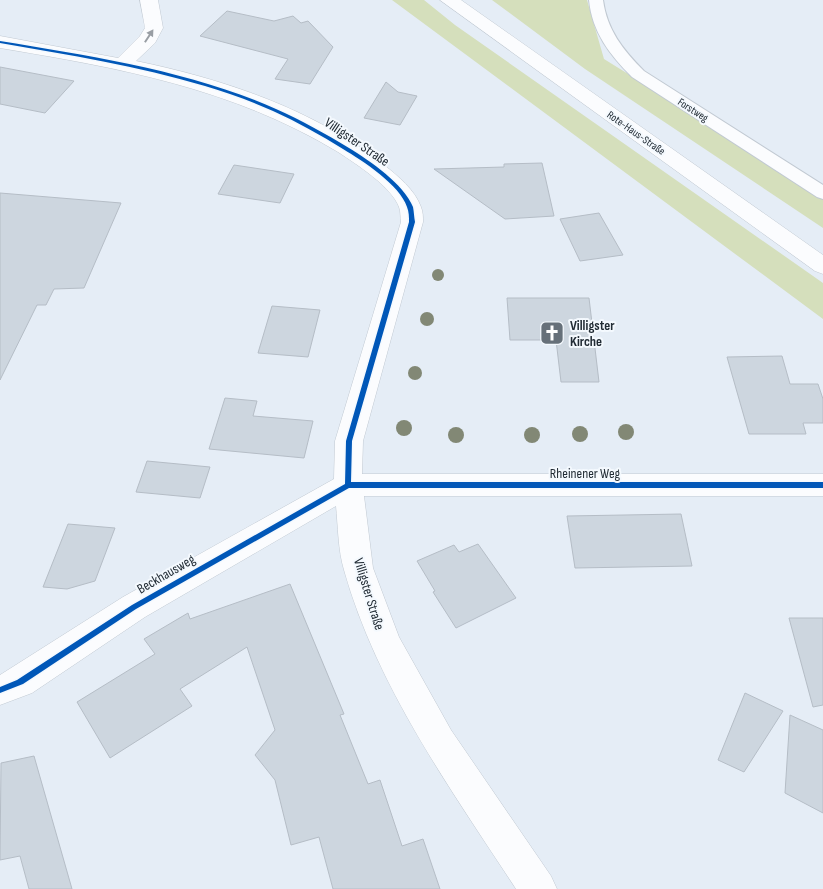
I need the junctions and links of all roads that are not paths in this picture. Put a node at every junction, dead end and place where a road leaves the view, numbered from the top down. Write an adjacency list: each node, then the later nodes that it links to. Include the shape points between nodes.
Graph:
1 (149, 0): 5 (street, one-way to 1, via 154,28)
2 (449, 0): 7 (street, Rote-Haus-Straße)
3 (596, 0): 6 (lane, Forstweg, via 606,38 638,74)
4 (0, 42): 5 (street, Villigster Straße)
5 (124, 64): 8 (street, Villigster Straße, via 173,74 274,108 326,134 379,169 410,205 412,222 349,441)
6 (823, 193)
7 (823, 266)
8 (348, 485): 9 (street, Rheinener Weg); 10 (street, Beckhausweg, via 134,607 20,682); 11 (street, Villigster Straße, via 358,568 384,642 439,741)
9 (823, 485)
10 (0, 690)
11 (538, 889)

